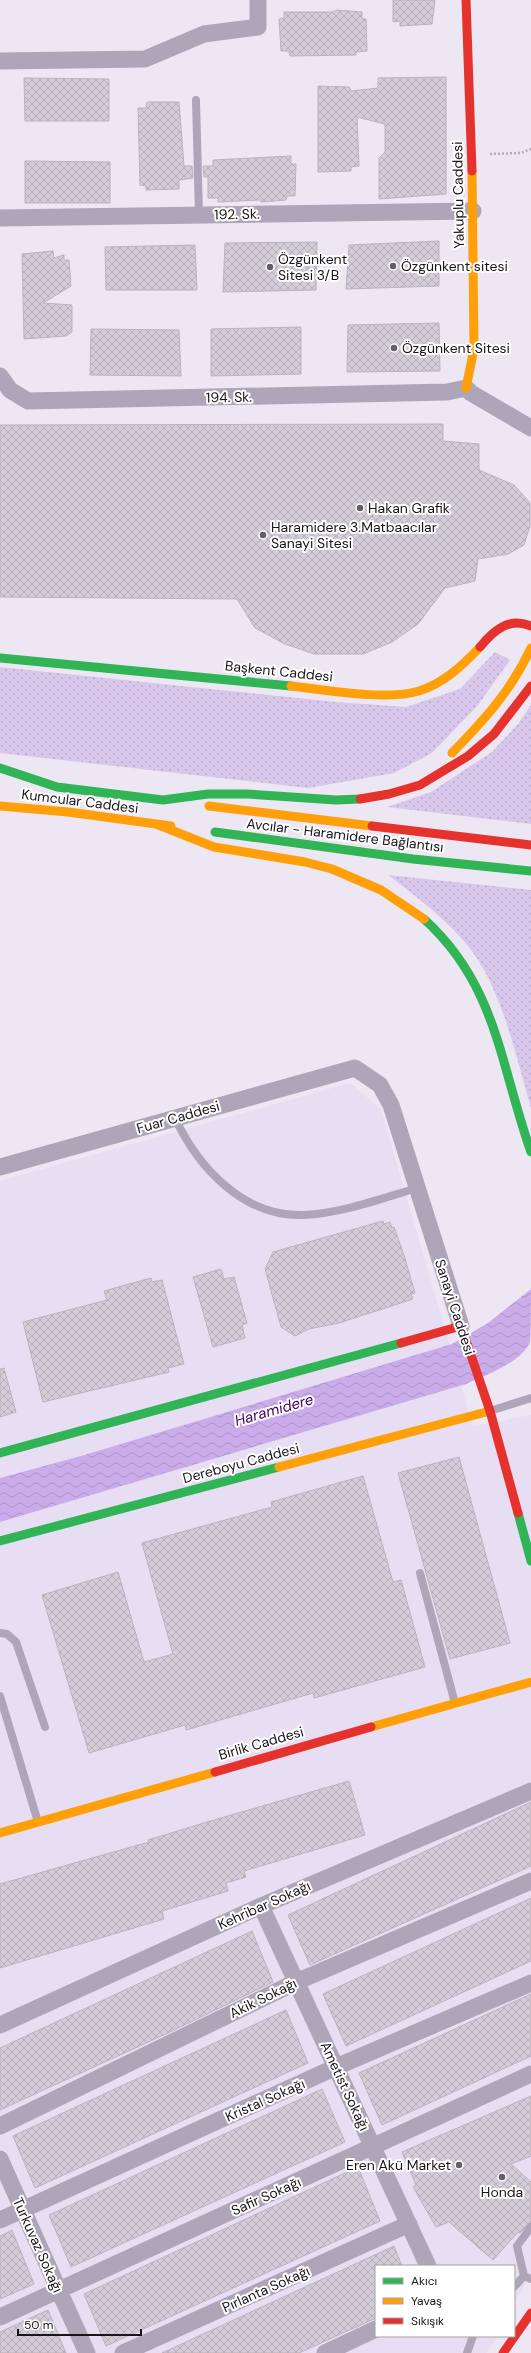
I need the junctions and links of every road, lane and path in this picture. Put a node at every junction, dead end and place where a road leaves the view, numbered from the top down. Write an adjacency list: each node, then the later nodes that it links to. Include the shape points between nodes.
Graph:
1 (258, 0): 3 (street, via 258,27 204,34 145,59)
2 (466, 0): 6 (main road, Yakuplu Caddesi)
3 (0, 61)
4 (196, 100): 8 (lane)
5 (531, 149): 6 (path, via 521,153)
6 (471, 154): 7 (main road, Yakuplu Caddesi)
7 (474, 211): 8 (street, 192. Sk.); 11 (main road, Yakuplu Caddesi, via 474,350)
8 (199, 215): 9 (street, 192. Sk.)
9 (0, 218)
10 (0, 376): 11 (street, 194. Sk., via 10,390 28,401 447,392)
11 (466, 388): 12 (street)
12 (531, 428)
13 (531, 626): 15 (main road, Başkent Caddesi, via 526,623 514,623 499,627 446,678 417,691 359,693)
14 (531, 648): 19 (main road, via 520,672 492,712)
15 (0, 658)
16 (531, 686): 19 (main road, via 494,734 468,756)
17 (0, 768): 20 (main road)
18 (7, 781): 20 (main road)
19 (420, 785): 21 (main road, via 358,799 208,794)
20 (57, 787): 21 (main road)
21 (163, 800): 24 (main road, Avcılar - Haramidere Bağlantısı)
22 (0, 806): 23 (main road, Kumcular Caddesi)
23 (156, 824): 25 (main road, Avcılar - Haramidere Bağlantısı, via 413,859); 28 (main road, via 202,843 305,862 366,880 391,894 437,930 460,958 475,983 499,1045)
24 (531, 845)
25 (531, 871)
26 (355, 1068): 27 (street, Fuar Caddesi); 30 (street, Sanayi Caddesi, via 380,1085 391,1105)
27 (175, 1118): 29 (street, Fuar Caddesi); 30 (lane, via 193,1152 222,1184 249,1201 274,1212 302,1215 345,1209)
28 (531, 1152)
29 (0, 1167)
30 (417, 1188): 31 (street, Sanayi Caddesi)
31 (461, 1326): 33 (main road, Sanayi Caddesi); 34 (main road)
32 (531, 1398): 33 (lane)
33 (490, 1411): 35 (main road, Dereboyu Caddesi); 36 (main road, Sanayi Caddesi)
34 (0, 1453)
35 (0, 1541)
36 (531, 1561)
37 (420, 1573): 41 (lane)
38 (0, 1634): 42 (lane, via 7,1634 16,1642)
39 (531, 1682): 41 (main road, Birlik Caddesi)
40 (0, 1696): 44 (lane)
41 (455, 1703): 44 (main road, Birlik Caddesi)
42 (45, 1727)
43 (531, 1791): 47 (street, Kehribar Sokağı)
44 (38, 1822): 45 (main road, Birlik Caddesi)
45 (0, 1833)
46 (531, 1881): 48 (street, Akik Sokağı)
47 (261, 1906): 48 (street, Ametist Sokağı); 50 (street, Kehribar Sokağı)
48 (296, 1982): 51 (street, Ametist Sokağı); 53 (street, Akik Sokağı)
49 (531, 1983): 51 (street, Kristal Sokağı)
50 (0, 2025)
51 (336, 2067): 54 (street, Ametist Sokağı); 56 (street, Kristal Sokağı)
52 (531, 2074): 54 (street, Safir Sokağı)
53 (0, 2126)
54 (373, 2147): 58 (street, Ametist Sokağı); 63 (street, Safir Sokağı)
55 (0, 2158): 56 (street, Turkuvaz Sokağı)
56 (22, 2210): 57 (street, Kristal Sokağı); 63 (street, Turkuvaz Sokağı)
57 (0, 2220)
58 (409, 2224): 60 (street, Ametist Sokağı); 71 (street, Pırlanta Sokağı)
59 (531, 2227): 61 (lane, via 517,2246)
60 (428, 2265)
61 (528, 2278): 62 (lane)
62 (515, 2287)
63 (57, 2290): 65 (street, Safir Sokağı); 70 (street, Turkuvaz Sokağı)
64 (531, 2313): 67 (main road)
65 (0, 2317)
66 (375, 2329): 72 (street)
67 (515, 2336)
68 (473, 2337): 73 (lane)
69 (514, 2337): 74 (main road)
70 (87, 2353)
71 (124, 2353)
72 (325, 2353)
73 (467, 2353)
74 (503, 2353)

